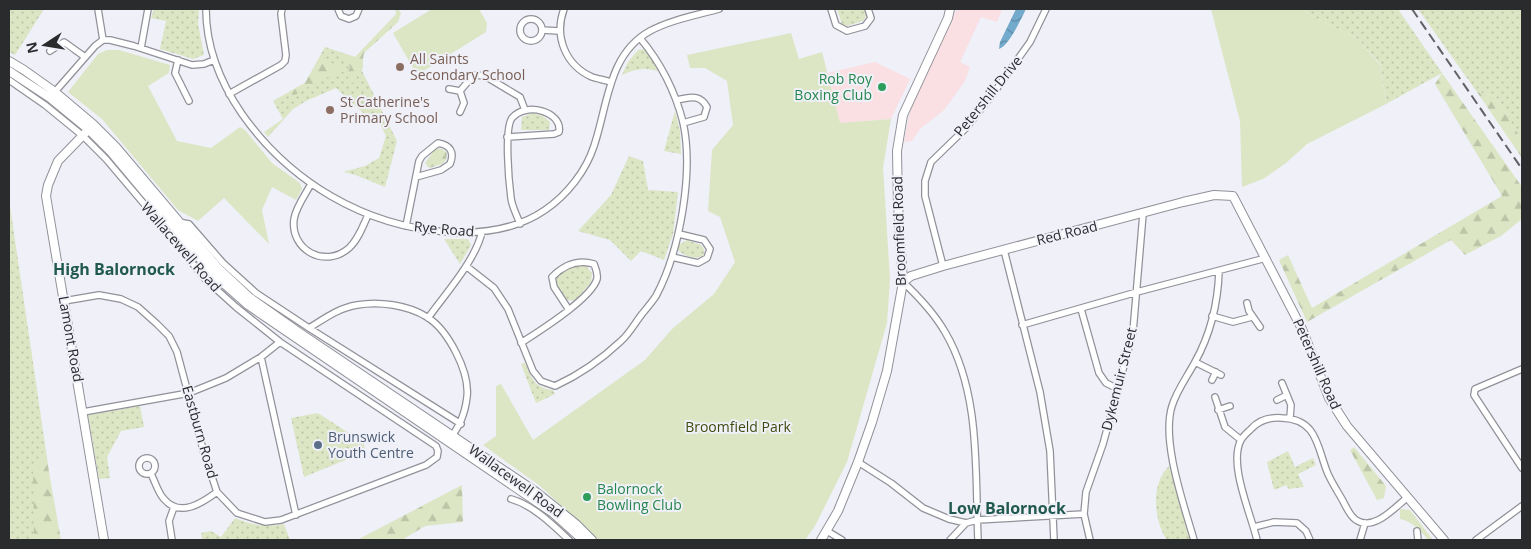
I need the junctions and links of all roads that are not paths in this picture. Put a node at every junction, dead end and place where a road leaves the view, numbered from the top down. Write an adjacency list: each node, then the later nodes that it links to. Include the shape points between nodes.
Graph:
1 (98, 9): 17 (street)
2 (148, 9): 18 (street)
3 (206, 9): 22 (street, Rye Road)
4 (282, 9): 29 (street, via 285,61)
5 (338, 9): 6 (street, via 341,16 349,19 356,16)
6 (359, 9)
7 (564, 9): 15 (street)
8 (719, 9): 13 (street, Rye Road)
9 (831, 9): 10 (street, via 836,25 847,31 865,26 871,18)
10 (868, 9)
11 (950, 9): 54 (street, Broomfield Road, via 902,115 897,151)
12 (1046, 9): 52 (street, Petershill Drive, via 1030,42 993,94 932,162 925,181 925,196)
13 (696, 12): 16 (street, Rye Road)
14 (542, 30): 15 (street)
15 (559, 31): 26 (street, via 564,50 577,68 592,77)
16 (640, 38): 26 (street, Rye Road, via 623,55); 31 (street, via 666,74)
17 (102, 40): 18 (street); 20 (street)
18 (141, 48): 21 (street)
19 (50, 51): 20 (street, via 64,39)
20 (86, 57): 30 (street)
21 (178, 60): 22 (street, via 192,65); 32 (street, via 174,73)
22 (214, 60): 29 (street, Rye Road)
23 (9, 61): 30 (street, Wallacewell Road)
24 (9, 70): 30 (street, Wallacewell Road)
25 (9, 80): 36 (street, Wallacewell Road)
26 (611, 82): 44 (street, Rye Road, via 594,146 583,170 556,201)
27 (449, 89): 28 (street)
28 (460, 91): 33 (street, via 475,75 485,76 520,97); 34 (street, via 464,103)
29 (229, 94): 39 (street, Rye Road, via 264,143)
30 (52, 95): 36 (street, Wallacewell Road)
31 (676, 100): 35 (street); 35 (street, via 695,97 703,100 707,107 704,117)
32 (189, 101)
33 (525, 110): 37 (street, via 510,120); 37 (street, via 540,110 548,114 558,122 559,132)
34 (460, 112)
35 (683, 123): 47 (street, via 686,158)
36 (88, 130): 43 (street, Wallacewell Road); 56 (street, Lamont Road, via 58,161 46,196); 66 (street, Wallacewell Road, via 117,172 205,279)
37 (507, 138): 44 (street, via 511,198)
38 (416, 177): 38 (street, via 422,156 430,149 438,143 450,148 453,155 450,164); 45 (street)
39 (311, 184): 42 (street, Rye Road); 42 (street, via 294,219 299,244 309,253 325,258 344,252 357,239)
40 (1234, 196): 41 (street, Red Road, via 1214,195); 50 (street, Petershill Road)
41 (1143, 214): 48 (street, Red Road); 55 (street, Dykemuir Street)
42 (368, 215): 45 (street, Rye Road)
43 (176, 224): 65 (street, Wallacewell Road, via 190,224 223,263 256,293); 73 (street, Wallacewell Road, via 214,274 248,305)
44 (520, 224): 46 (street, Rye Road)
45 (406, 226): 46 (street, Rye Road, via 433,231)
46 (482, 232): 51 (street)
47 (679, 234): 49 (street); 49 (street, via 704,240 710,249 707,258 698,263)
48 (1004, 250): 52 (street, Red Road); 63 (street)
49 (672, 257): 67 (street, via 655,297 622,340 569,379 555,386 541,381)
50 (1266, 258): 53 (street); 92 (street, Petershill Road, via 1302,329 1329,398 1347,426)
51 (466, 266): 62 (street); 67 (street, via 494,288 508,309)
52 (943, 266): 54 (street, Red Road, via 911,276)
53 (1219, 271): 55 (street); 60 (street)
54 (903, 282): 88 (street, Broomfield Road, via 887,371); 99 (street, via 930,310 945,332 966,380 974,440)
55 (1137, 292): 58 (street); 74 (street, Dykemuir Street, via 1133,332)
56 (64, 301): 75 (street, Eastburn Road, via 99,295 138,307 169,336); 82 (street, Lamont Road)
57 (1247, 304): 61 (street)
58 (1081, 309): 63 (street); 74 (street, via 1098,373 1106,383)
59 (568, 310): 59 (street, via 596,280 594,264 584,261 573,263 552,277 554,287); 67 (street)
60 (1212, 316): 61 (street, via 1233,322); 69 (street)
61 (1252, 317): 64 (street)
62 (428, 318): 65 (street, via 407,308 357,305 337,311); 84 (street, via 448,339 463,366 468,395)
63 (1022, 325): 98 (street, via 1040,392 1050,451)
64 (1260, 327)
65 (309, 328): 84 (street, Wallacewell Road)
66 (280, 342): 68 (street); 78 (street, Wallacewell Road)
67 (521, 343)
68 (261, 357): 75 (street, via 226,378); 97 (street)
69 (1195, 362): 71 (street, via 1218,374); 116 (street, via 1181,384 1172,408 1170,430 1172,461)
70 (1522, 369): 89 (street, via 1475,389 1474,396)
71 (1212, 380)
72 (1282, 383): 76 (street)
73 (372, 385): 78 (street); 85 (street, Wallacewell Road)
74 (1118, 389): 96 (street, Dykemuir Street, via 1086,492)
75 (189, 393): 82 (street); 91 (street, Eastburn Road)
76 (1287, 395): 79 (street); 83 (street, via 1291,405)
77 (1214, 397): 81 (street)
78 (363, 398): 87 (street, Wallacewell Road, via 436,446)
79 (1277, 400)
80 (1230, 406): 81 (street)
81 (1218, 410): 86 (street, via 1226,427)
82 (83, 412): 105 (street, Lamont Road)
83 (1290, 418): 86 (street, via 1264,420 1252,427); 100 (street, via 1302,422 1314,433 1328,474 1346,508 1355,519)
84 (461, 424): 85 (street)
85 (450, 438): 108 (street, Wallacewell Road, via 553,513); 109 (street, Wallacewell Road, via 536,492)
86 (1241, 440): 102 (street, via 1237,469)
87 (438, 451): 97 (street, Eastburn Road, via 437,457 426,465)
88 (858, 462): 101 (street, via 923,508); 103 (street, Broomfield Road)
89 (1522, 468)
90 (151, 474): 94 (street, via 163,499)
91 (217, 492): 94 (street, via 197,506); 97 (street, Eastburn Road, via 236,513 265,522)
92 (1408, 497): 100 (street, via 1380,520); 121 (street, Petershill Road)
93 (511, 499): 107 (street, Wallacewell Road, via 540,515)
94 (174, 506): 106 (street, via 169,521)
95 (1522, 506): 122 (street)
96 (1084, 514): 98 (street); 115 (street, Dykemuir Street)
97 (296, 516)
98 (1053, 516): 99 (street); 114 (street)
99 (977, 520): 101 (street); 113 (street)
100 (1364, 523): 119 (street)
101 (966, 524): 112 (street)
102 (1254, 528): 117 (street); 118 (street, via 1274,522 1297,523)
103 (827, 531): 110 (street, Broomfield Road); 111 (street)
104 (1417, 531): 120 (street)
105 (104, 540)
106 (172, 540)
107 (569, 540)
108 (583, 540)
109 (592, 540)
110 (821, 540)
111 (842, 540)
112 (950, 540)
113 (978, 540)
114 (1054, 540)
115 (1090, 540)
116 (1194, 540)
117 (1257, 540)
118 (1310, 540)
119 (1360, 540)
120 (1418, 540)
121 (1444, 540)
122 (1476, 540)

